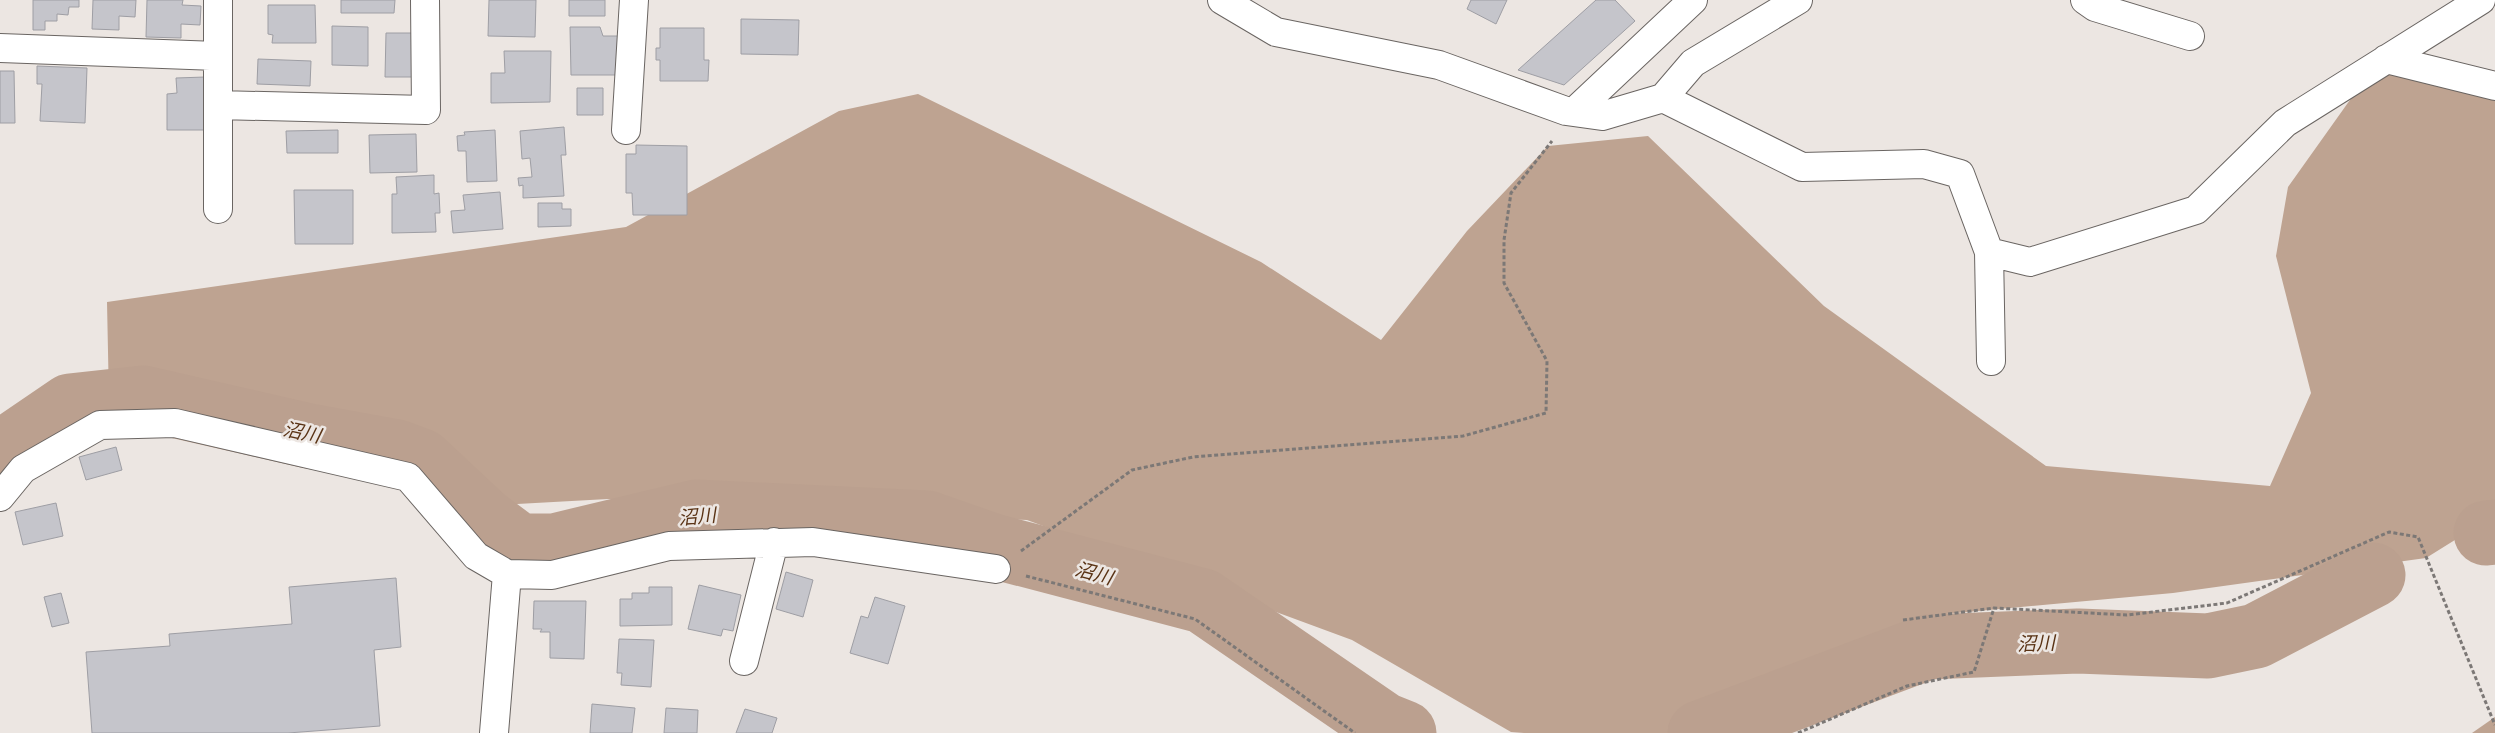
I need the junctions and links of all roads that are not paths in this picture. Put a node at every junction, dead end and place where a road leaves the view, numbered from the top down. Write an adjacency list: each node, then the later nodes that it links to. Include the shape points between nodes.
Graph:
1 (218, 0): 11 (street)
2 (425, 0): 15 (street, via 426,110)
3 (634, 0): 17 (street)
4 (1222, 0): 16 (street, via 1276,32 1439,65)
5 (1693, 0): 16 (street)
6 (1798, 0): 14 (street, via 1693,63)
7 (2085, 0): 9 (street, via 2095,7)
8 (2481, 0): 12 (street)
9 (2190, 36)
10 (0, 48): 11 (street)
11 (218, 56): 15 (street)
12 (2386, 59): 13 (street); 19 (street, via 2285,123 2196,210 2030,262)
13 (2495, 86)
14 (1663, 98): 16 (street, via 1602,116); 19 (street, via 1802,167 1924,164 1960,174)
15 (218, 104): 18 (street)
16 (1574, 112)
17 (626, 130)
18 (218, 209)
19 (1989, 252): 20 (street)
20 (1991, 361)
21 (0, 497): 24 (street, via 23,469 100,425 175,423 408,477 476,556)
22 (774, 542): 23 (street, via 813,542); 24 (street, via 669,546 552,575); 25 (street)
23 (996, 569)
24 (507, 574): 26 (street)
25 (744, 661)
26 (494, 733)

